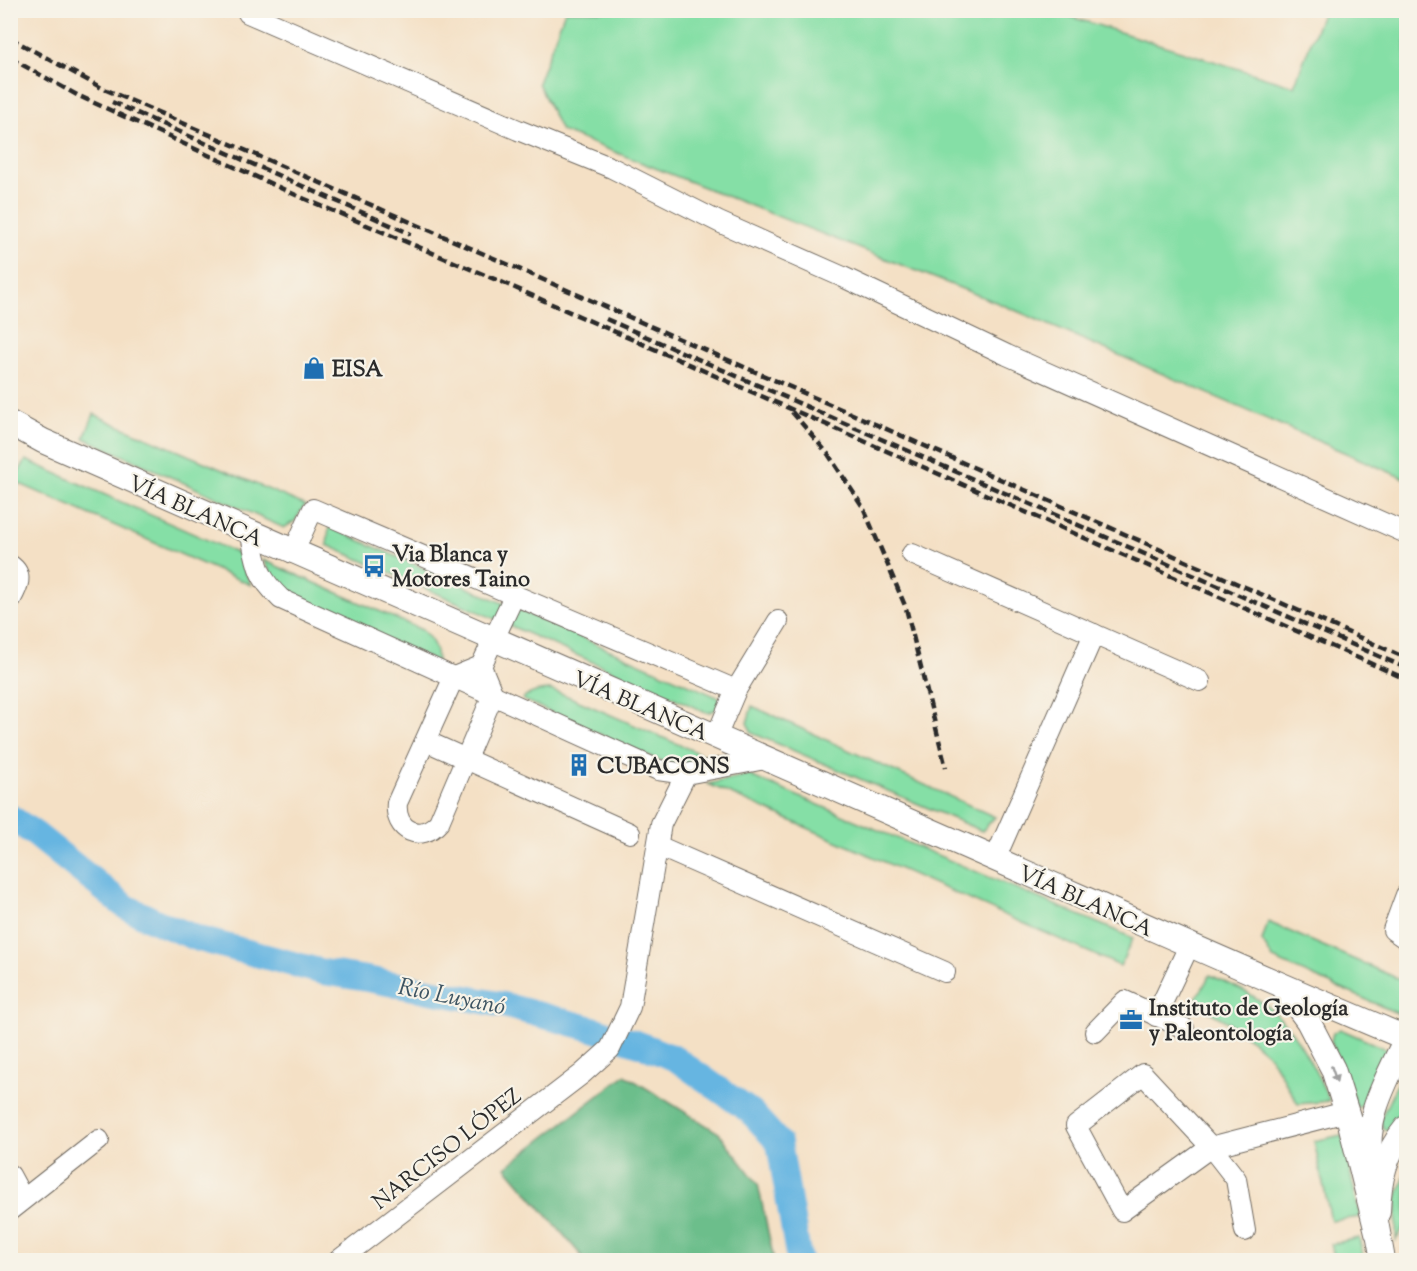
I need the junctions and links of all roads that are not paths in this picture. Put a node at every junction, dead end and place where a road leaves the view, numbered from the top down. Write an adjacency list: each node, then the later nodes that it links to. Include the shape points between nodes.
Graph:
1 (248, 13): 4 (street, via 612,168 719,222 1007,355)
2 (11, 423): 3 (main road, VÍA BLANCA)
3 (250, 534): 5 (main road, VÍA BLANCA); 14 (street, via 257,567 266,585 281,599)
4 (1407, 534)
5 (293, 553): 8 (street, via 314,509); 12 (main road, VÍA BLANCA)
6 (912, 554): 11 (street)
7 (10, 565): 9 (street, via 20,578)
8 (515, 594): 12 (street); 16 (street)
9 (10, 601)
10 (778, 621): 16 (street)
11 (1094, 634): 15 (street); 25 (street)
12 (493, 641): 13 (street); 18 (main road, VÍA BLANCA)
13 (481, 666): 14 (street); 17 (street)
14 (454, 677): 17 (street); 19 (street)
15 (1200, 681)
16 (736, 690): 18 (street)
17 (493, 695): 20 (street); 22 (street, via 658,770)
18 (716, 737): 21 (main road, VÍA BLANCA)
19 (426, 741): 20 (street); 20 (street, via 398,803 398,818 407,829 421,833 440,822)
20 (466, 759): 23 (street)
21 (765, 759): 22 (street); 25 (main road, VÍA BLANCA)
22 (686, 774): 24 (street, NARCISO LÓPEZ, via 661,824)
23 (630, 833)
24 (657, 846): 29 (street); 43 (street, NARCISO LÓPEZ, via 630,1007 610,1049)
25 (995, 859): 28 (main road, VÍA BLANCA)
26 (1407, 895): 27 (street, via 1393,930)
27 (1407, 939)
28 (1189, 946): 30 (main road, VÍA BLANCA); 31 (street)
29 (945, 972)
30 (1284, 988): 34 (main road, VÍA BLANCA); 35 (main road, one-way to 35, via 1321,1045)
31 (1156, 1016): 32 (street); 33 (street, via 1125,1001)
32 (1184, 1028)
33 (1095, 1032)
34 (1406, 1038): 42 (main road, via 1374,1107 1369,1127)
35 (1346, 1112): 38 (street); 42 (main road)
36 (1407, 1128): 42 (main road, via 1389,1153 1379,1185)
37 (99, 1140): 40 (street)
38 (1211, 1147): 38 (street, via 1143,1074 1076,1126 1122,1211); 41 (street, via 1236,1179)
39 (10, 1175): 40 (street)
40 (17, 1205)
41 (1245, 1231)
42 (1377, 1232): 44 (main road)
43 (339, 1260)
44 (1383, 1260)

